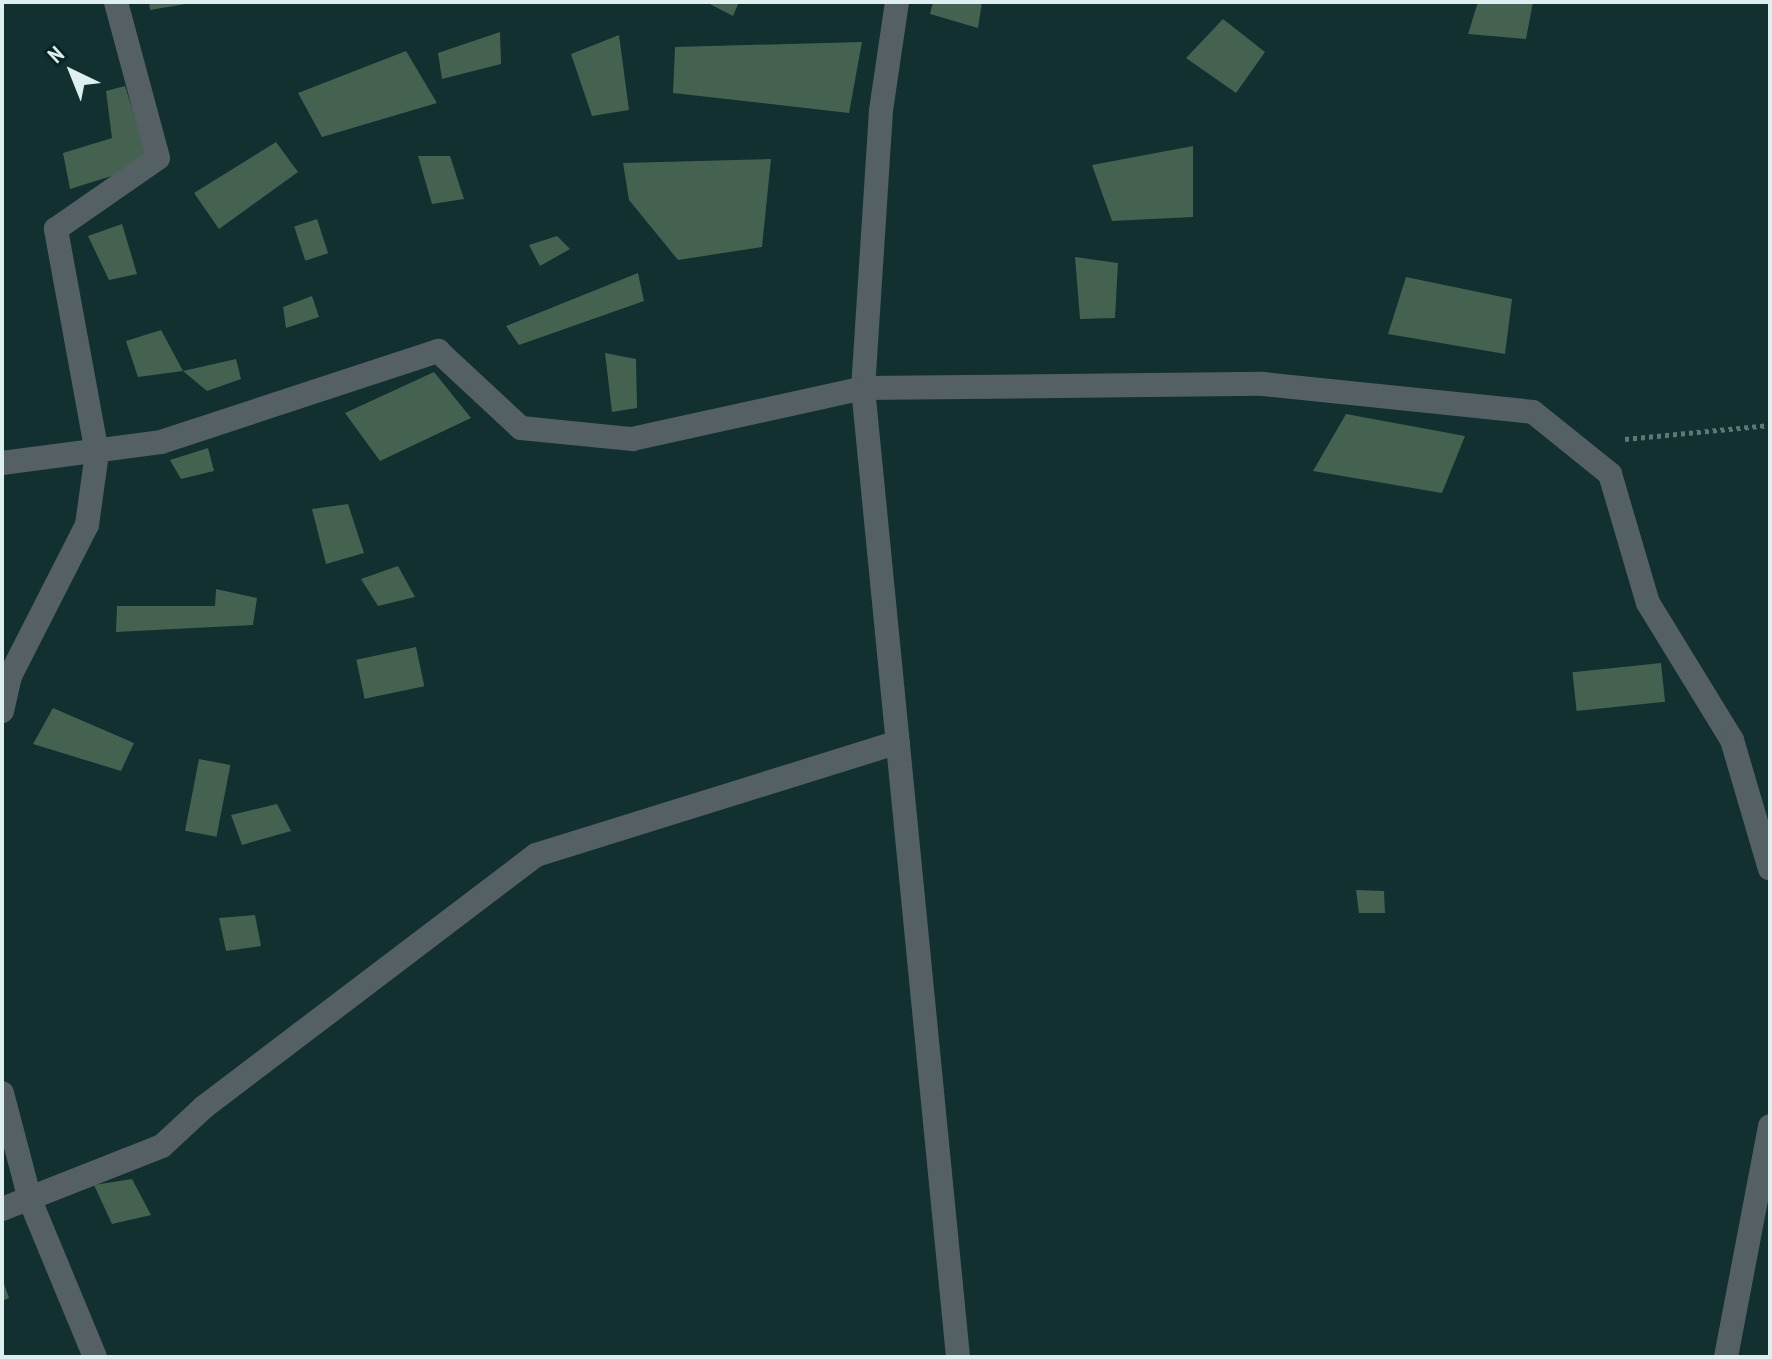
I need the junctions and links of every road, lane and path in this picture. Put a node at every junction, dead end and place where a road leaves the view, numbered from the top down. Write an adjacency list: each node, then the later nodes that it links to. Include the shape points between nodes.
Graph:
1 (116, 2): 6 (street, via 158,158 56,229)
2 (897, 2): 3 (street, via 881,111)
3 (863, 388): 5 (street, via 1263,384 1533,412); 6 (street, via 632,439 521,428 438,351 161,442); 9 (street)
4 (1770, 425): 5 (path)
5 (1572, 444): 10 (street, via 1610,474 1648,603 1732,740)
6 (97, 453): 7 (street); 8 (street, via 87,525 10,676)
7 (2, 463)
8 (2, 711)
9 (898, 742): 14 (street, via 536,855 204,1107 162,1146); 17 (street)
10 (1764, 830): 11 (street)
11 (1770, 869)
12 (2, 1093): 14 (street)
13 (1770, 1126): 18 (street)
14 (30, 1200): 15 (street); 16 (street)
15 (2, 1209)
16 (95, 1357)
17 (958, 1357)
18 (1726, 1357)

